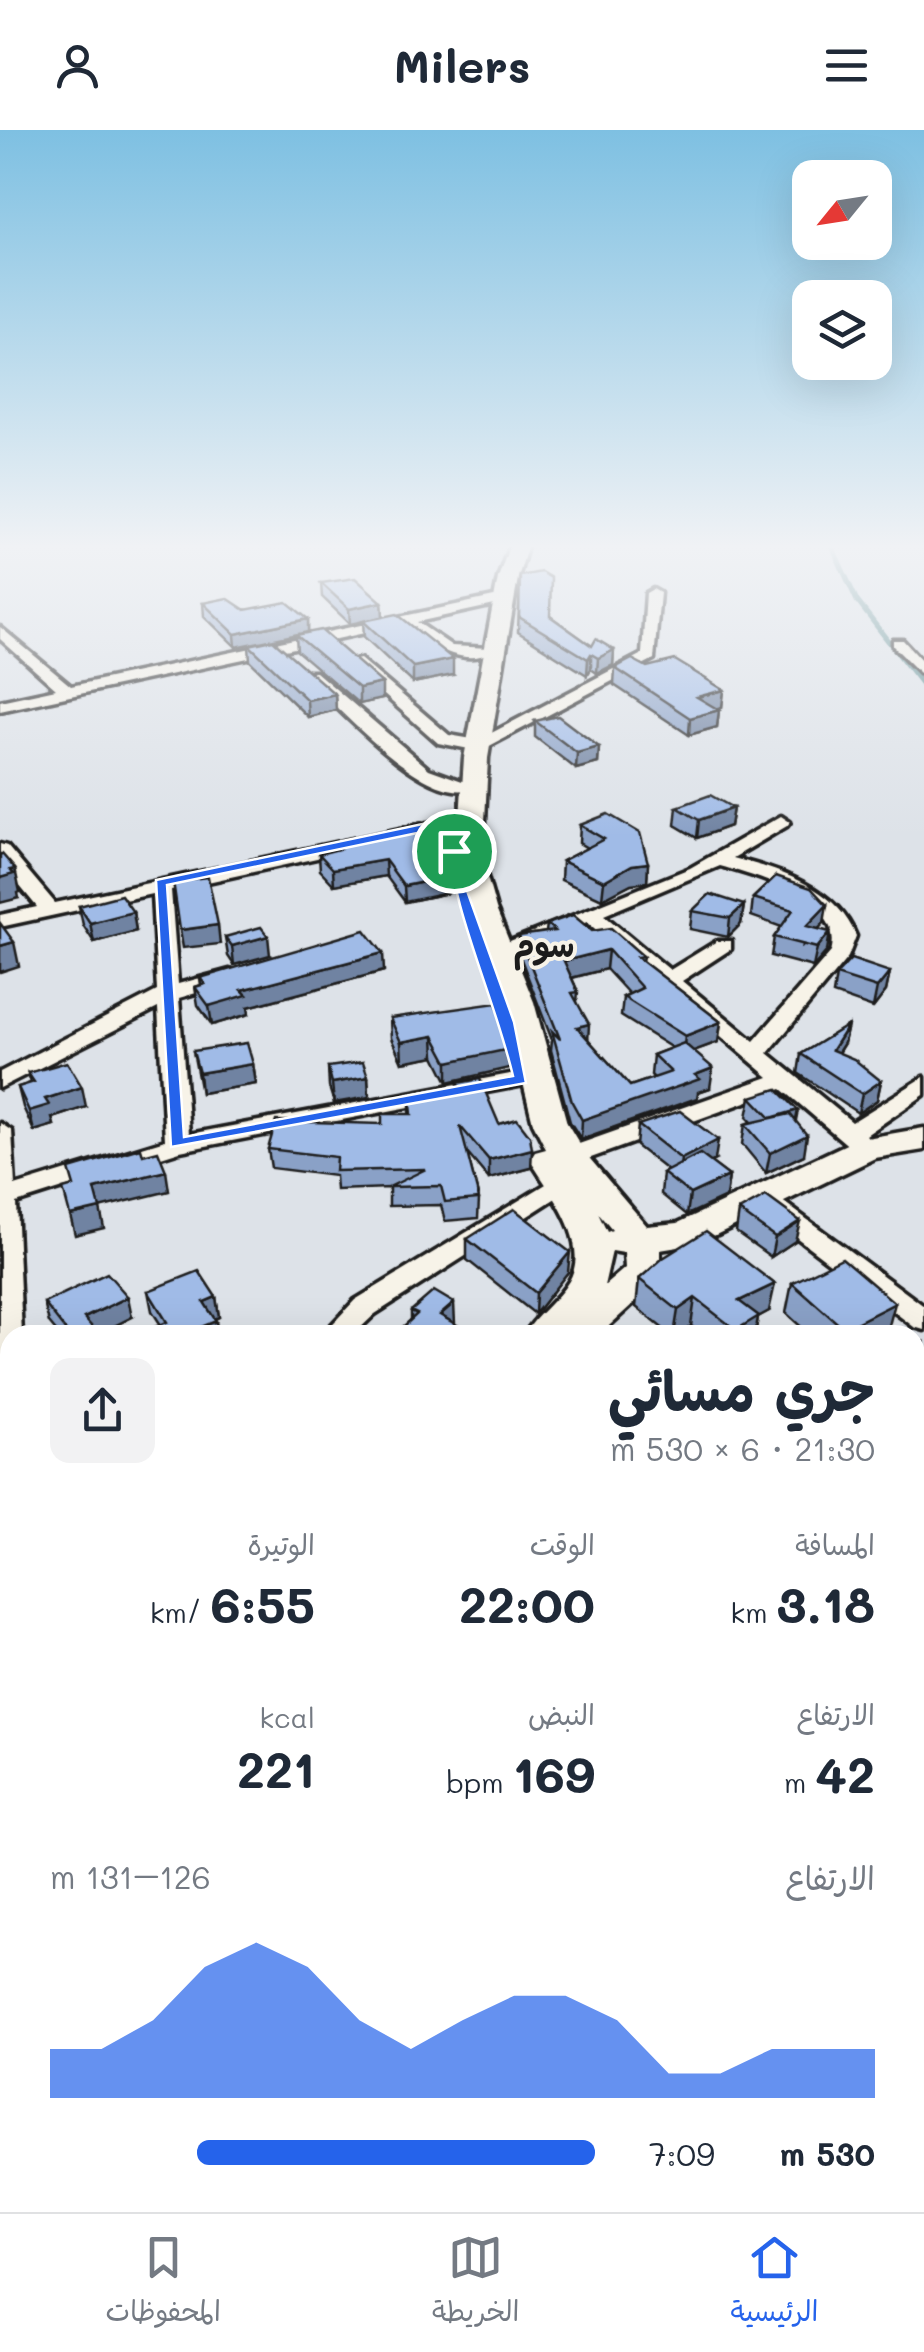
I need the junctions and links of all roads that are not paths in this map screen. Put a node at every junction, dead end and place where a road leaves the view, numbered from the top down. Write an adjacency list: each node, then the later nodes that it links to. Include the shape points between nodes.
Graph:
1 (11, 641): 12 (street)
2 (300, 641): 9 (street)
3 (331, 641): 14 (street, via 444,739)
4 (436, 641): 10 (street, via 449,650)
5 (486, 641): 10 (main road)
6 (495, 641): 14 (main road)
7 (650, 641): 14 (street, via 649,656)
8 (898, 643): 11 (street)
9 (277, 646): 12 (street); 15 (street, via 423,773)
10 (484, 650): 14 (main road)
11 (924, 672)
12 (66, 690): 13 (street)
13 (0, 706)
14 (473, 746): 15 (main road); 16 (main road)
15 (459, 786): 16 (main road)
16 (460, 821): 20 (street); 25 (main road, via 472,877); 30 (main road, via 460,888)
17 (780, 822): 19 (street)
18 (0, 850): 21 (street)
19 (717, 860): 22 (street); 29 (street, via 785,881 823,905 848,932 841,953)
20 (161, 883): 21 (street); 28 (street)
21 (50, 910): 23 (street)
22 (591, 914): 25 (street); 27 (street)
23 (0, 922)
24 (724, 944): 27 (street)
25 (500, 949): 39 (main road)
26 (252, 970): 28 (street)
27 (671, 980): 29 (street)
28 (168, 994): 31 (street); 38 (street)
29 (754, 1055): 32 (street)
30 (521, 1079): 38 (street); 39 (main road, via 533,1134)
31 (0, 1080)
32 (784, 1080): 36 (street); 39 (street)
33 (924, 1084): 36 (street)
34 (0, 1131): 37 (street)
35 (924, 1139): 36 (main road)
36 (859, 1141): 40 (main road)
37 (1, 1144): 41 (street)
38 (176, 1144): 41 (street)
39 (564, 1170): 42 (main road); 43 (main road); 46 (street)
40 (759, 1196): 42 (main road, via 684,1235); 44 (street)
41 (6, 1197): 45 (street)
42 (638, 1238): 43 (main road); 48 (main road, via 646,1254 644,1272)
43 (594, 1246): 47 (main road, via 586,1285)
44 (924, 1320)
45 (9, 1325)
46 (346, 1325)
47 (552, 1325)
48 (585, 1325)

